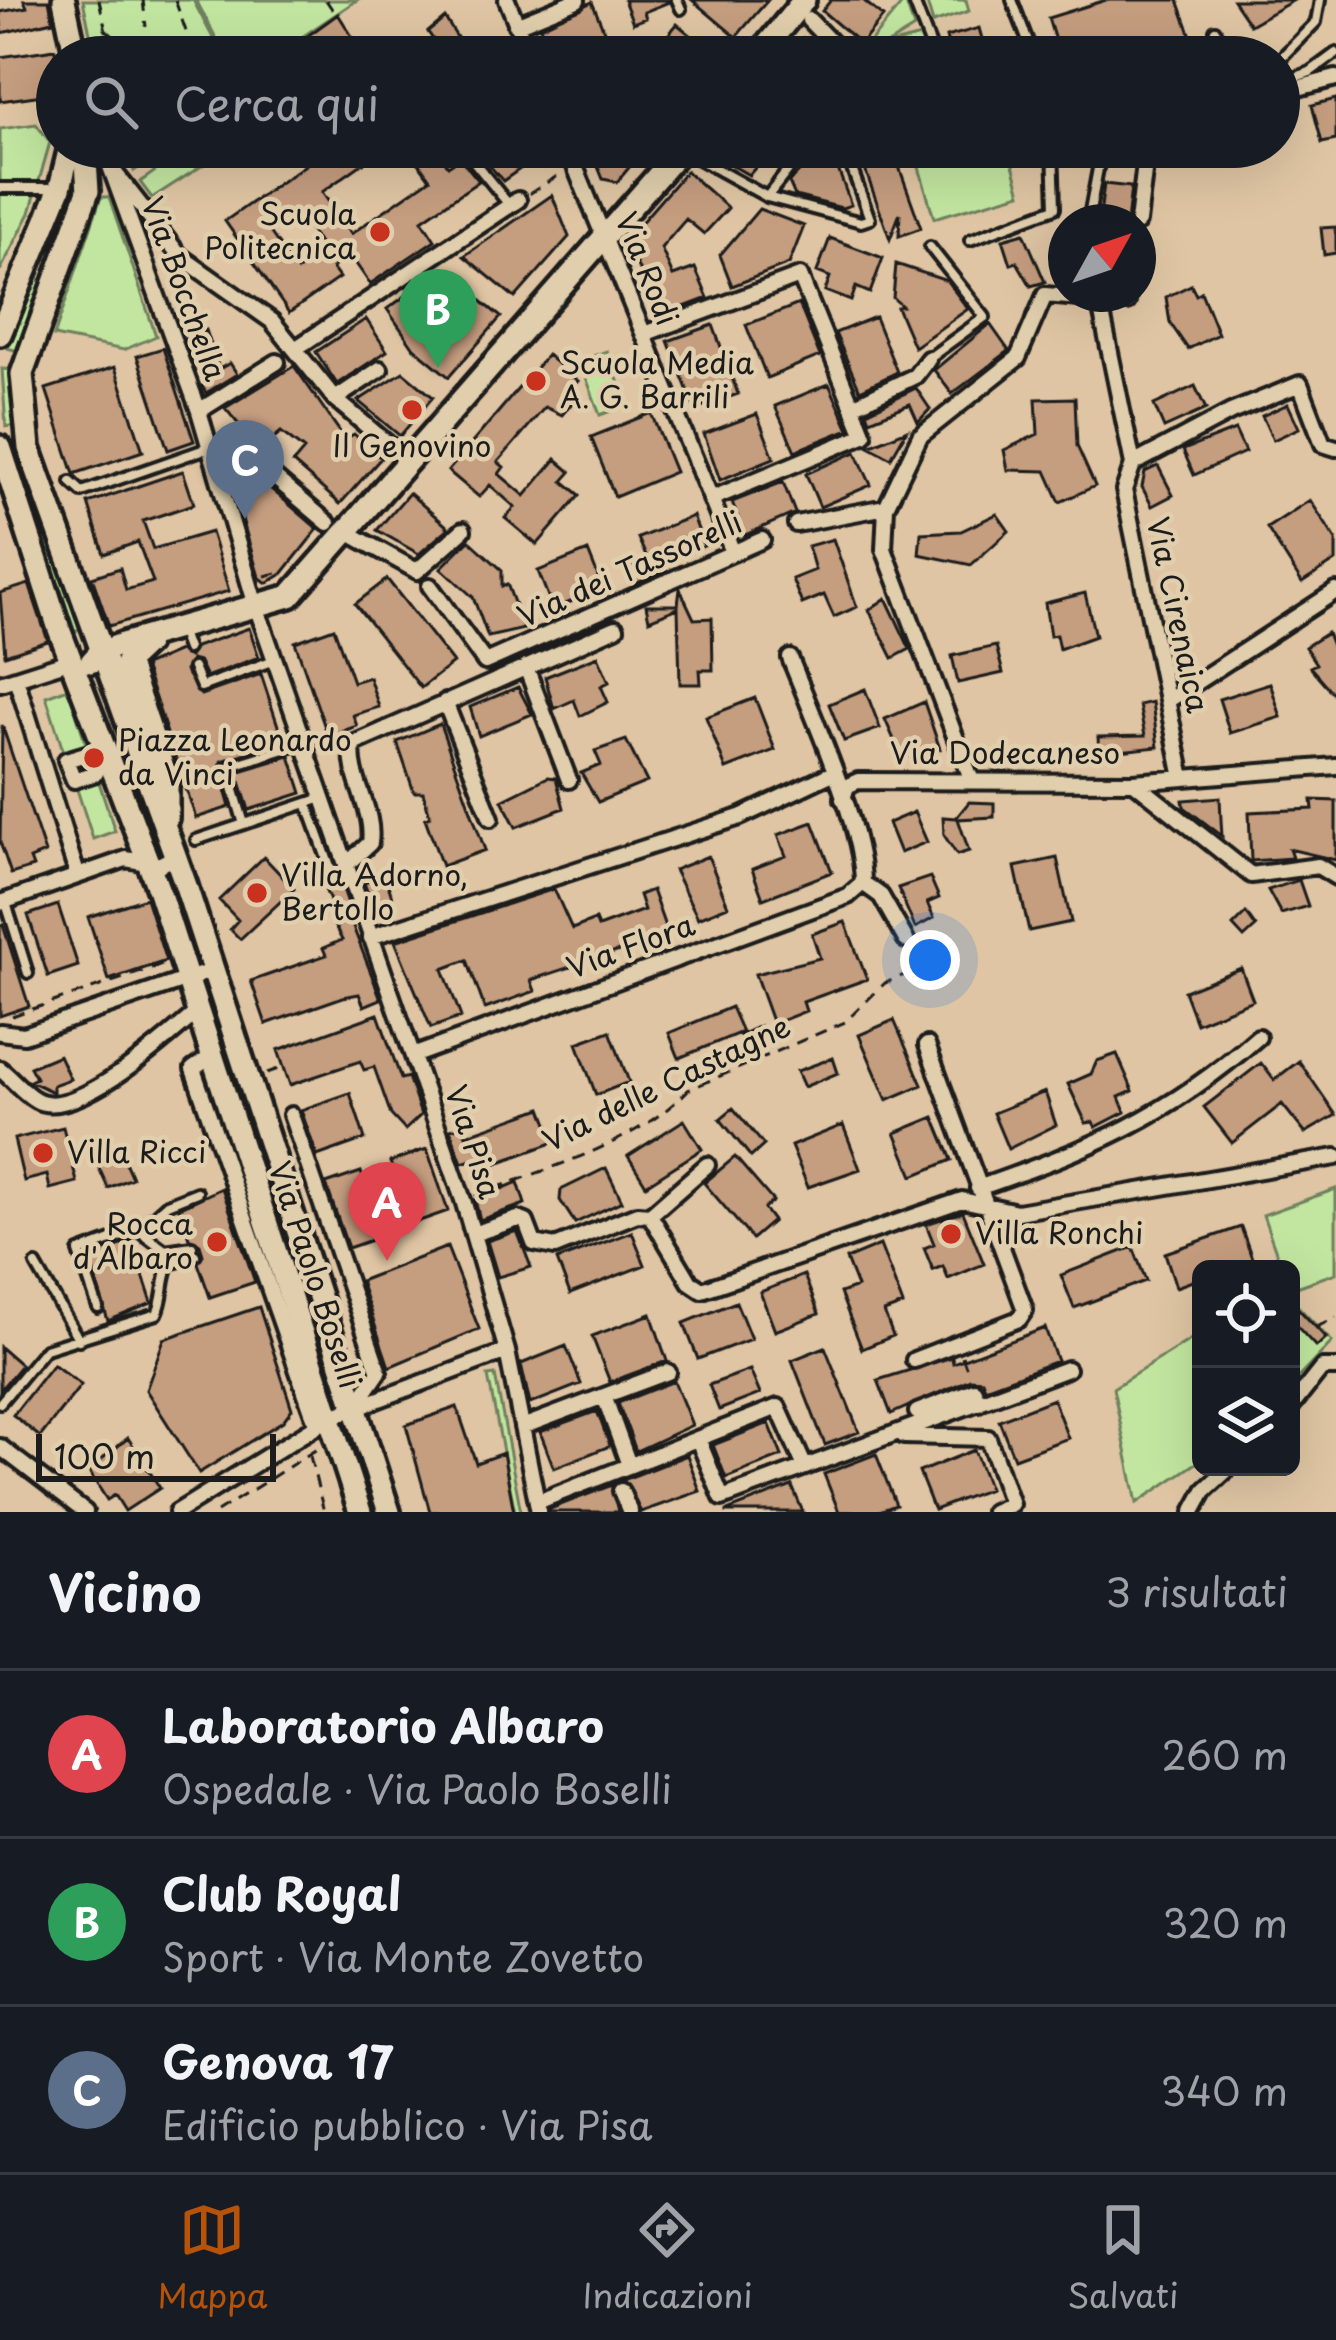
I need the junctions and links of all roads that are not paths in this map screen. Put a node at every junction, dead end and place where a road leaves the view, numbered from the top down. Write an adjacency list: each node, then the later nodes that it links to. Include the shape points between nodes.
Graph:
1 (64, 0): 10 (main road)
2 (507, 0): 8 (street)
3 (577, 0): 8 (street)
4 (913, 0): 14 (lane)
5 (1012, 0): 15 (lane)
6 (1321, 0): 17 (lane, via 1316,22)
7 (807, 10): 12 (main road); 13 (street)
8 (516, 25): 11 (street)
9 (1215, 30): 16 (lane)
10 (72, 36)
11 (521, 36)
12 (779, 36)
13 (828, 36)
14 (927, 36)
15 (1026, 36)
16 (1219, 36)
17 (1300, 38)
18 (1336, 53): 19 (lane)
19 (1300, 75)
20 (1336, 78): 21 (street)
21 (1300, 87)
22 (65, 168): 35 (main road)
23 (86, 168): 72 (main road, via 88,191 33,331 21,388 29,448)
24 (482, 168): 37 (lane)
25 (576, 168): 40 (street, Via Rodi)
26 (665, 168): 40 (main road)
27 (717, 168): 36 (lane)
28 (790, 168): 36 (lane)
29 (852, 168): 36 (lane, via 870,219)
30 (1054, 168): 41 (lane, via 1055,208)
31 (1098, 168): 38 (lane)
32 (1145, 168): 39 (street)
33 (112, 169): 47 (street, via 180,256); 53 (street, Via Bocchella)
34 (0, 188): 35 (lane)
35 (60, 188): 45 (main road)
36 (767, 197)
37 (514, 203): 47 (street)
38 (1091, 204)
39 (1140, 204)
40 (604, 238): 46 (street, Via Rodi); 57 (main road)
41 (970, 240)
42 (930, 248): 48 (lane, via 985,317)
43 (1048, 295): 61 (street, via 1018,358 920,436)
44 (1102, 312): 58 (street, Via Cirenaica)
45 (0, 334)
46 (644, 334): 52 (street, via 800,276); 60 (street, Via Rodi)
47 (298, 347): 51 (street)
48 (928, 359): 52 (street, via 915,376)
49 (277, 362): 53 (street)
50 (380, 369): 51 (street)
51 (335, 399): 57 (street)
52 (854, 406): 60 (street, via 864,435)
53 (199, 411): 55 (street, Via Bocchella)
54 (0, 447): 74 (main road)
55 (207, 448): 59 (lane, via 82,492); 63 (street, via 240,448); 69 (street, Via Pisa)
56 (1336, 448): 58 (street, via 1323,444 1300,384)
57 (409, 462): 63 (main road)
58 (1132, 464): 81 (street, Via Cirenaica, via 1124,490)
59 (71, 482)
60 (711, 499): 66 (street, Via Rodi)
61 (886, 507): 62 (street); 88 (street, via 884,549)
62 (796, 524)
63 (337, 527): 64 (street, via 417,571); 69 (main road, via 290,596)
64 (463, 530)
65 (762, 540): 67 (street, Via dei Tassorelli, via 485,662)
66 (730, 544)
67 (430, 586)
68 (1336, 592): 81 (street)
69 (256, 606): 71 (main road); 75 (street, Via Pisa)
70 (616, 628): 76 (street)
71 (132, 647): 72 (main road); 96 (main road, via 127,662 166,780)
72 (100, 652): 80 (main road); 96 (main road)
73 (790, 658): 85 (street)
74 (72, 660): 78 (street); 80 (main road)
75 (274, 660): 77 (lane, via 201,688); 83 (street, Via Pisa)
76 (526, 667): 82 (street); 87 (street)
77 (193, 668)
78 (16, 678): 79 (street); 99 (street)
79 (0, 683)
80 (87, 693): 97 (main road)
81 (1168, 700): 86 (street, Via Cirenaica)
82 (445, 702): 93 (street); 98 (street, via 353,744 350,763 373,825 370,843)
83 (304, 743): 90 (street, Via Pisa); 94 (lane, via 227,767)
84 (1336, 766): 86 (street, Via Dodecaneso)
85 (835, 772): 92 (street); 103 (street, via 740,817)
86 (1183, 778): 89 (street, Via Dodecaneso)
87 (569, 780)
88 (972, 781): 89 (street, Via Dodecaneso); 92 (street, Via Dodecaneso, via 857,781)
89 (1134, 782): 100 (street, via 1251,875 1318,866)
90 (323, 798): 91 (lane); 98 (street, Via Pisa)
91 (307, 803): 94 (lane); 98 (lane)
92 (842, 804): 101 (street)
93 (491, 818)
94 (244, 824): 95 (lane)
95 (196, 840)
96 (174, 852): 97 (street, via 159,865); 97 (street, via 153,843); 105 (main road, Via Paolo Boselli)
97 (146, 860): 99 (street); 107 (main road, Via Paolo Boselli)
98 (339, 867): 103 (street, Via Pisa)
99 (77, 874): 102 (street)
100 (1336, 877)
101 (862, 883): 104 (street, via 881,896); 112 (street, Via Flora, via 848,896)
102 (3, 903): 106 (lane)
103 (370, 937): 112 (street, Via Pisa)
104 (906, 940)
105 (214, 970): 107 (street); 119 (main road, Via Paolo Boselli)
106 (28, 973)
107 (188, 980): 108 (main road, Via Paolo Boselli); 109 (street, via 24,1035)
108 (198, 1011): 113 (main road, Via Paolo Boselli); 114 (street, via 134,1065 59,1102 36,1100)
109 (0, 1032)
110 (1258, 1037): 120 (street, via 1198,1090 1108,1139)
111 (927, 1045): 120 (street)
112 (415, 1054): 125 (street, Via Pisa)
113 (212, 1056): 140 (main road, Via Paolo Boselli); 140 (street, Via Paolo Boselli, via 193,1070 245,1235)
114 (0, 1069)
115 (291, 1115): 118 (street, Via Paolo Boselli)
116 (1336, 1157): 122 (street, via 1017,1212)
117 (707, 1165): 123 (street)
118 (313, 1177): 119 (street, Via Paolo Boselli); 138 (street, Via Paolo Boselli, via 379,1372)
119 (283, 1180): 138 (main road, Via Paolo Boselli)
120 (978, 1188): 122 (street)
121 (197, 1192): 124 (lane, via 167,1204)
122 (986, 1207): 123 (street, via 962,1200 931,1207 703,1290); 130 (street, via 1025,1310)
123 (650, 1215): 125 (street, via 555,1247 534,1243 518,1220)
124 (138, 1230): 127 (lane, via 80,1252); 128 (lane, via 165,1250 190,1250 168,1266 157,1314)
125 (473, 1234): 129 (street, Via Pisa)
126 (36, 1265): 128 (lane)
127 (98, 1308)
128 (79, 1340): 137 (lane, via 45,1348)
129 (506, 1351): 138 (street); 141 (street, Via Pisa)
130 (914, 1360)
131 (1336, 1368): 136 (street, via 1322,1368)
132 (1066, 1369): 135 (street)
133 (668, 1372): 134 (street)
134 (604, 1396): 141 (street); 145 (street)
135 (977, 1396): 139 (street); 142 (street)
136 (1300, 1396)
137 (0, 1403)
138 (355, 1407): 140 (street); 154 (main road, Via Paolo Boselli)
139 (917, 1412)
140 (323, 1422): 152 (street); 153 (main road, Via Paolo Boselli)
141 (522, 1427): 150 (street, Via Pisa)
142 (893, 1436): 146 (street); 156 (street, via 988,1438 1011,1504)
143 (698, 1438): 145 (street); 146 (street, via 778,1407); 149 (street)
144 (0, 1447): 151 (street)
145 (628, 1465): 150 (street)
146 (805, 1466): 149 (street)
147 (1220, 1476): 157 (street)
148 (621, 1491): 155 (street)
149 (725, 1505)
150 (538, 1507)
151 (85, 1512)
152 (177, 1512)
153 (360, 1512)
154 (389, 1512)
155 (630, 1512)
156 (992, 1512)
157 (1193, 1512)

